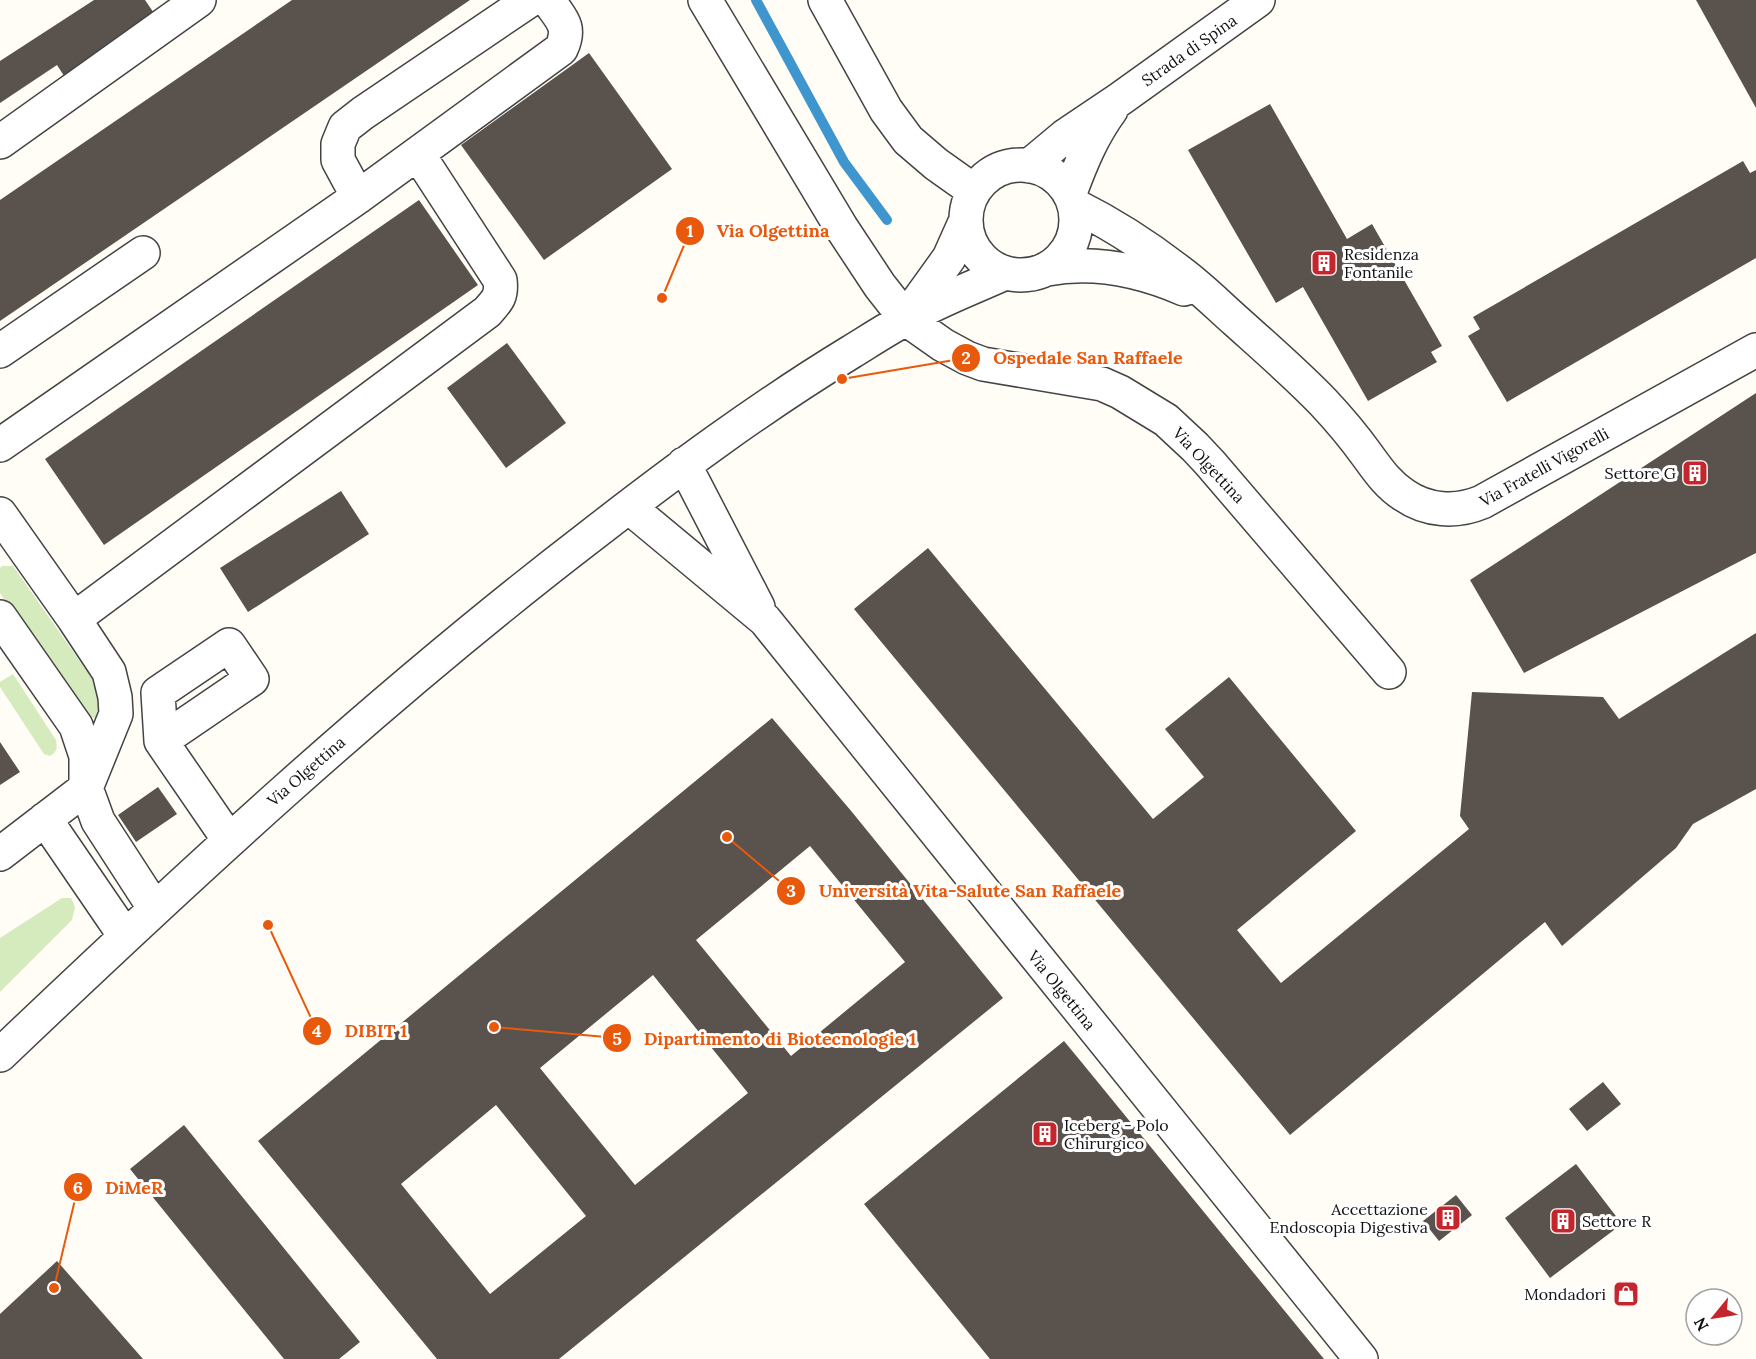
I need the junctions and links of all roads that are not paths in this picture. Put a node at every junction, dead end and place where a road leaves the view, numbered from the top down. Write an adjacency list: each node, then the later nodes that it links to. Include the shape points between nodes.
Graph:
1 (199, 0): 8 (street)
2 (530, 0): 11 (street, via 345,127 338,144 338,160)
3 (548, 0): 9 (street, via 565,24 567,37 561,49)
4 (705, 0): 18 (street, Via Olgettina, via 816,187)
5 (825, 0): 13 (street, via 886,110 908,140 936,164)
6 (1258, 0): 7 (street, Strada di Spina)
7 (1120, 99): 10 (street, Strada di Spina); 12 (street, Strada di Spina, via 1085,153)
8 (0, 142)
9 (418, 154): 11 (street); 28 (street, via 500,279 499,298 488,312)
10 (1029, 166): 12 (street, via 1059,180); 13 (street, via 1008,166 994,172 983,181)
11 (358, 197): 21 (street)
12 (1072, 199): 15 (street, via 1076,223 1070,246); 17 (street, Via Fratelli Vigorelli, via 1181,273)
13 (970, 205): 16 (street, via 967,230 973,248 986,263); 18 (street, Via Olgettina, via 949,258)
14 (143, 252): 20 (street)
15 (1047, 268): 16 (street, via 1026,275); 17 (street, Via Fratelli Vigorelli, via 1117,267)
16 (1005, 273): 18 (street, Via Olgettina)
17 (1216, 303): 19 (street, Via Fratelli Vigorelli, via 1317,396 1390,484 1411,500 1444,509 1482,502)
18 (906, 319): 22 (street, Via Olgettina, via 805,381); 30 (street, Via Olgettina, via 967,358 1000,368 1102,384 1166,420 1210,463)
19 (1756, 350)
20 (0, 351)
21 (0, 444)
22 (684, 464): 23 (street, Via Olgettina); 25 (street, Via Olgettina)
23 (629, 507): 26 (street, Via Olgettina); 34 (street, Via Olgettina, via 379,708)
24 (0, 514): 28 (street)
25 (728, 548): 26 (street, via 722,562 711,568); 29 (street, Via Olgettina)
26 (702, 567): 29 (street, Via Olgettina)
27 (0, 617): 32 (street, via 76,726 86,756)
28 (74, 619): 32 (street, via 109,672 115,697 116,714)
29 (765, 620): 40 (street, Via Olgettina)
30 (1389, 672)
31 (161, 741): 34 (street)
32 (86, 788): 33 (street); 37 (street, via 108,839)
33 (45, 819): 35 (street); 38 (street)
34 (229, 840): 37 (street, Via Olgettina)
35 (7, 849): 36 (street)
36 (0, 873)
37 (155, 909): 38 (street, Via Olgettina)
38 (125, 936): 39 (street, Via Olgettina)
39 (0, 1055)
40 (1361, 1359)

